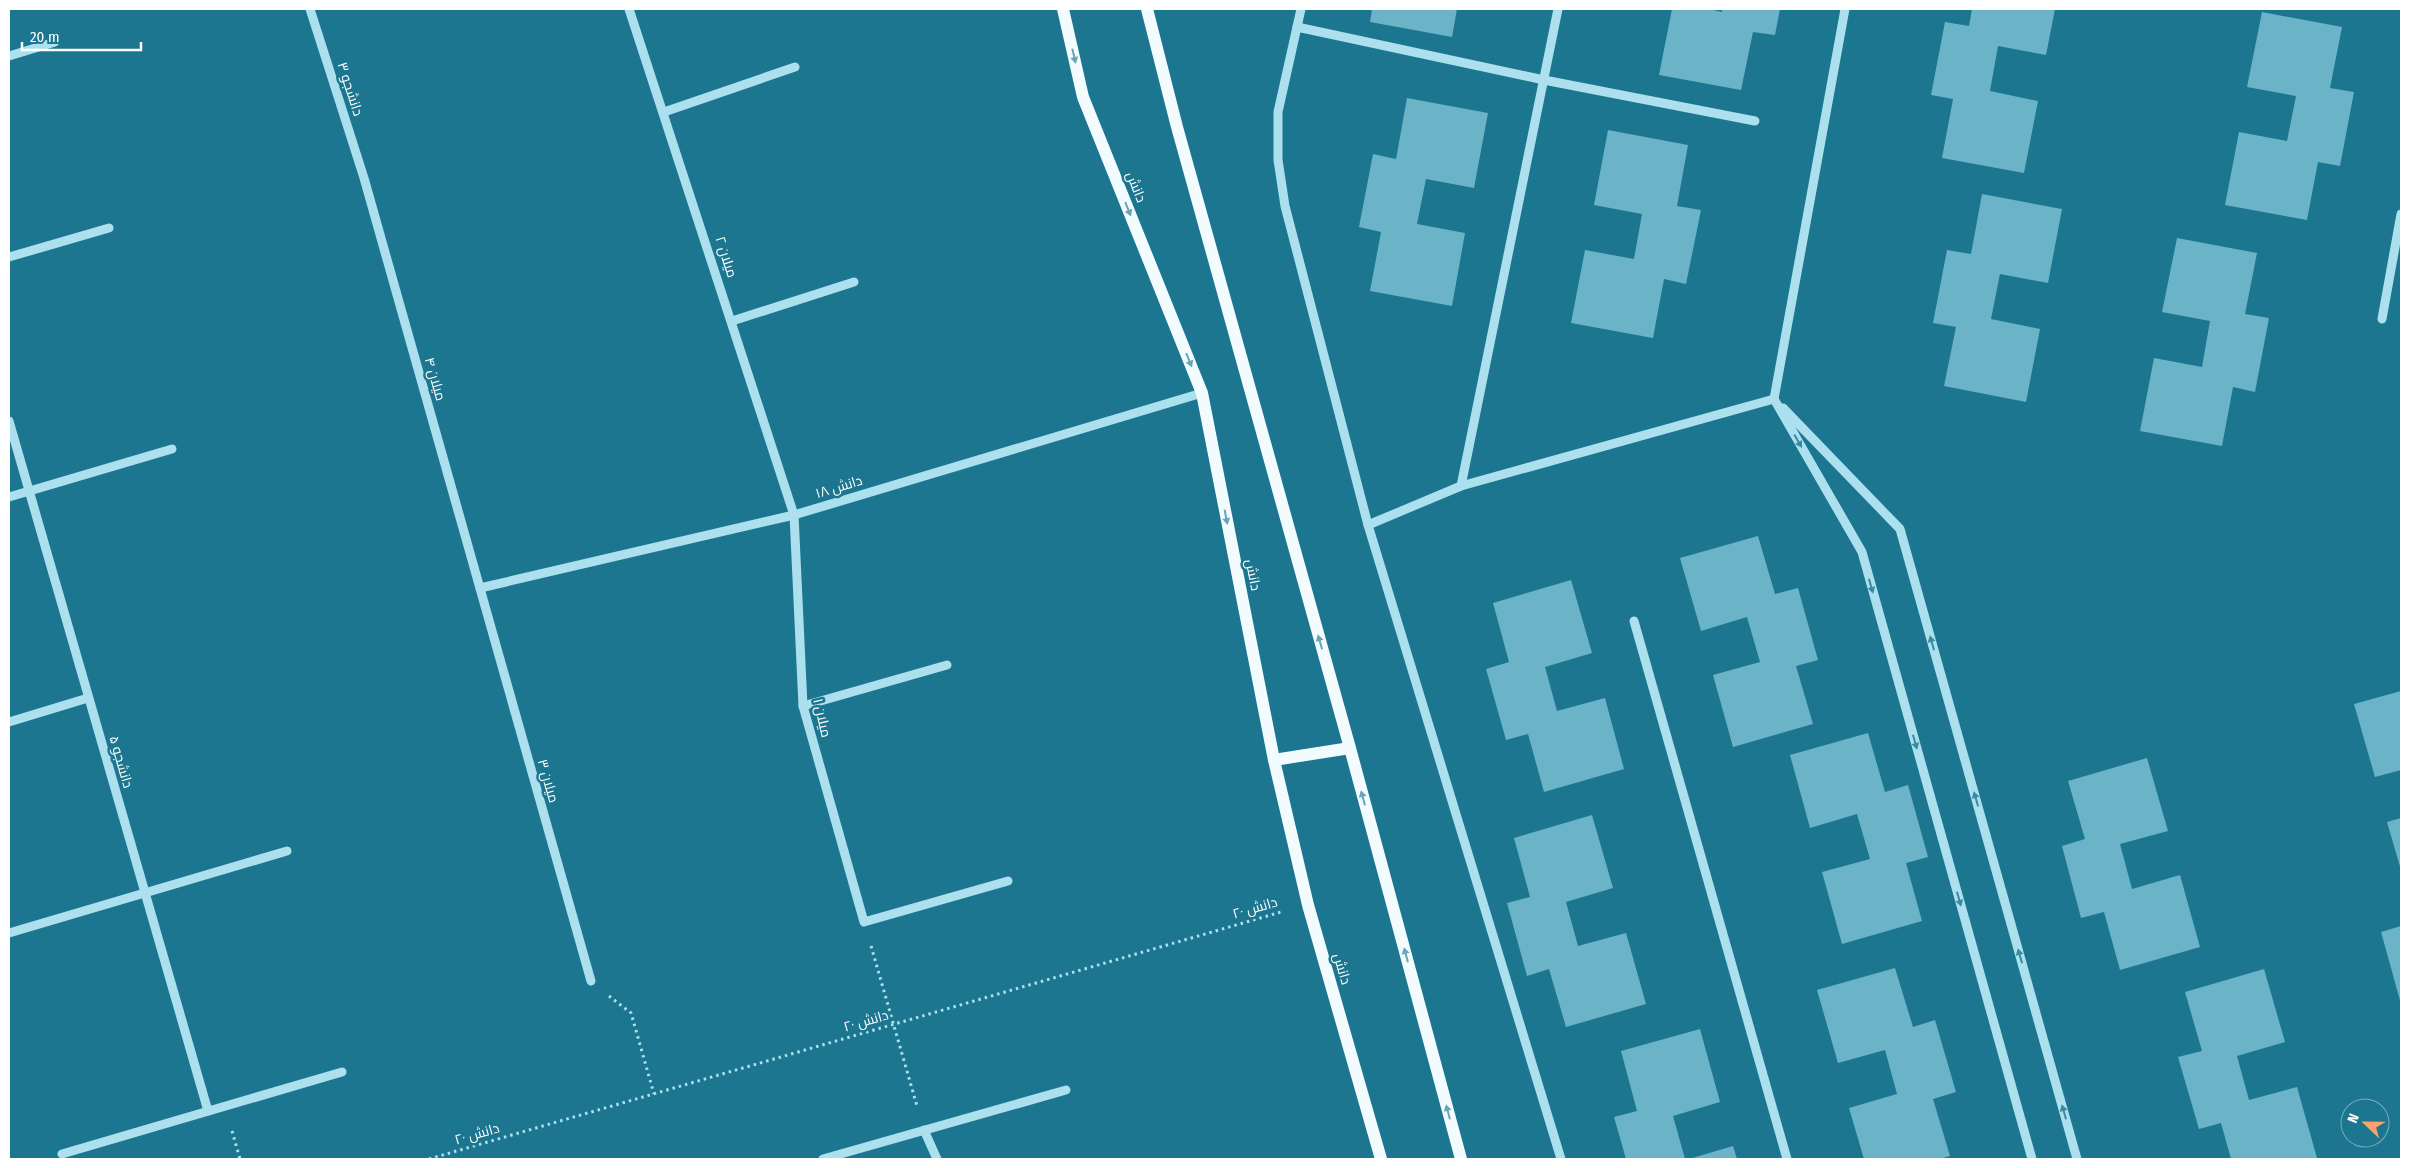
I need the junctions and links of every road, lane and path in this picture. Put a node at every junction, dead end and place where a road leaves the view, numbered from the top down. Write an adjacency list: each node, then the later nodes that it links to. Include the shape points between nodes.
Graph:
1 (310, 9): 15 (street, دانشجو ۳)
2 (629, 9): 13 (street, میلان ۲)
3 (1063, 9): 22 (main road, دانش, one-way to 22, via 1083,97)
4 (1148, 9): 37 (main road, one-way to 4, via 1177,127)
5 (1301, 9): 8 (street)
6 (1558, 9): 12 (street)
7 (1845, 9): 23 (street)
8 (1297, 27): 12 (street); 30 (street, via 1278,112 1278,160 1285,206)
9 (55, 42): 10 (street)
10 (9, 56)
11 (795, 67): 13 (street)
12 (1544, 80): 14 (street); 26 (street)
13 (664, 112): 21 (street, میلان ۲)
14 (1755, 121)
15 (364, 178): 31 (street, میلان ۴)
16 (2401, 214): 20 (street)
17 (108, 228): 18 (street)
18 (9, 257)
19 (854, 282): 21 (street)
20 (2382, 319)
21 (732, 321): 29 (street, میلان ۲)
22 (1202, 392): 29 (street, دانش ۱۸); 38 (main road, دانش, one-way to 38)
23 (1774, 399): 26 (street); 60 (street, one-way to 60, via 1862,552); 61 (street, one-way to 23, via 1900,529)
24 (9, 422): 27 (street, دانشجو ۵)
25 (172, 449): 27 (street)
26 (1461, 486): 30 (street)
27 (29, 491): 28 (street); 34 (street, دانشجو ۵)
28 (9, 497)
29 (794, 515): 31 (street, دانش ۱۸); 35 (street, میلان ۱)
30 (1368, 525): 58 (street)
31 (480, 588): 45 (street, میلان ۳)
32 (1634, 621): 59 (street)
33 (947, 665): 35 (street)
34 (88, 698): 36 (street); 41 (street, دانشجو ۵)
35 (803, 706): 43 (street, میلان ۱)
36 (9, 722)
37 (1350, 748): 38 (main road); 57 (main road, one-way to 37)
38 (1274, 760): 42 (main road, دانش)
39 (287, 851): 41 (street)
40 (1008, 881): 43 (street)
41 (145, 892): 44 (street); 50 (street, دانشجو ۵)
42 (1308, 904): 46 (path, دانش ۲۰); 56 (main road, دانش)
43 (864, 922): 46 (path)
44 (9, 933)
45 (591, 981): 49 (path, via 631,1013)
46 (894, 1024): 49 (path, دانش ۲۰); 51 (path)
47 (342, 1072): 50 (street)
48 (1066, 1090): 51 (street)
49 (654, 1094): 53 (path, دانش ۲۰)
50 (208, 1111): 52 (street)
51 (924, 1130): 54 (street); 55 (street)
52 (62, 1154)
53 (429, 1159)
54 (823, 1159)
55 (936, 1159)
56 (1381, 1159)
57 (1461, 1159)
58 (1561, 1159)
59 (1786, 1159)
60 (2032, 1159)
61 (2077, 1159)

